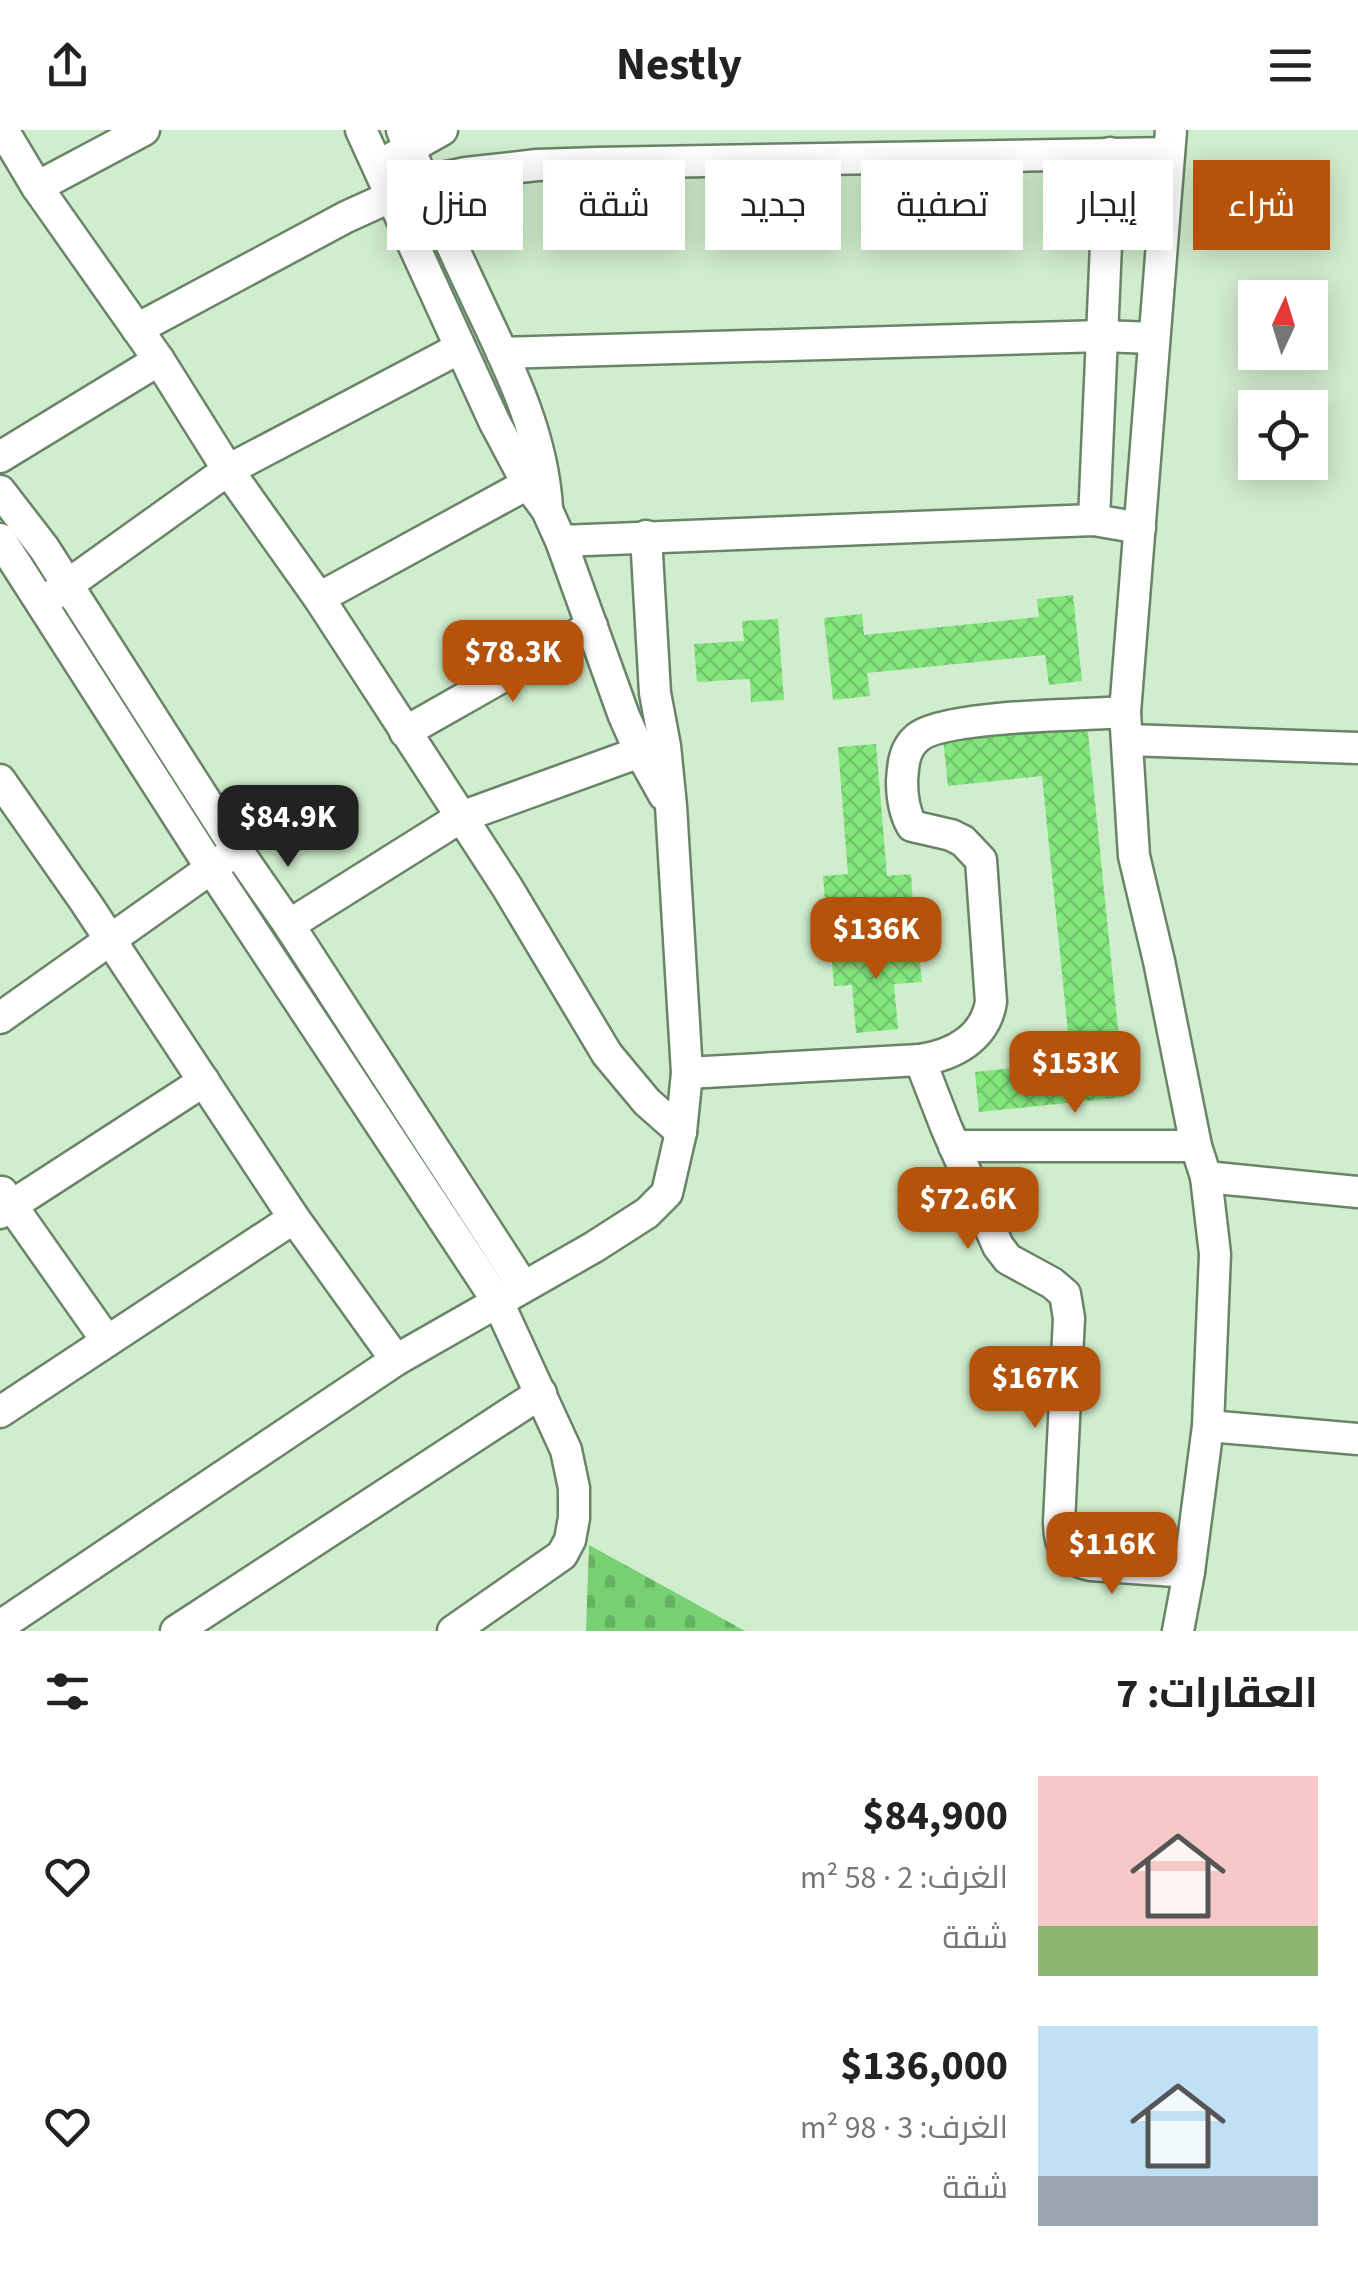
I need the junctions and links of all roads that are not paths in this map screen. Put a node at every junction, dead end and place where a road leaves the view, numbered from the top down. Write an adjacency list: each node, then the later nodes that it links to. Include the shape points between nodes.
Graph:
1 (3, 130): 10 (street)
2 (144, 130): 10 (street)
3 (361, 130): 8 (street)
4 (442, 130): 5 (street)
5 (406, 139): 8 (street)
6 (1170, 141): 7 (street); 18 (street)
7 (1110, 152): 9 (street); 17 (street)
8 (378, 166): 11 (street); 13 (street)
9 (523, 167)
10 (37, 186): 16 (street)
11 (387, 190)
12 (387, 199): 13 (street)
13 (346, 217): 16 (street)
14 (414, 250): 19 (street)
15 (454, 250): 20 (street)
16 (137, 329): 21 (street)
17 (1102, 336): 18 (street); 20 (street); 26 (street)
18 (1153, 338): 27 (street)
19 (460, 348): 23 (street); 24 (street, via 494,421)
20 (502, 353): 24 (street, via 525,406)
21 (158, 360): 22 (street); 23 (street)
22 (0, 458)
23 (228, 470): 31 (street); 32 (street)
24 (536, 479): 30 (street); 32 (street)
25 (0, 491): 31 (street)
26 (1094, 520): 27 (street); 28 (street)
27 (1140, 528): 35 (street)
28 (646, 536): 30 (street); 38 (street, via 656,693)
29 (0, 539): 33 (street)
30 (561, 541): 34 (street)
31 (66, 584): 33 (street); 41 (street)
32 (319, 598): 36 (street)
33 (42, 604): 42 (street)
34 (592, 626): 36 (street); 38 (street, via 624,716)
35 (1126, 726): 37 (street); 46 (street, via 956,722 926,732 908,748 902,785 912,826 964,841 981,860 991,1002 982,1026 964,1044); 51 (street, via 1134,856)
36 (405, 732): 40 (street)
37 (1358, 748)
38 (652, 749): 40 (street); 47 (street, via 670,806)
39 (0, 780): 44 (street)
40 (460, 817): 43 (street); 49 (street, via 607,1054 646,1102)
41 (237, 850): 42 (street); 43 (street)
42 (211, 868): 44 (street); 56 (street)
43 (290, 925): 56 (street)
44 (110, 939): 45 (street); 48 (street)
45 (0, 1018)
46 (920, 1060): 47 (street); 50 (street)
47 (687, 1073): 49 (street)
48 (204, 1080): 54 (street); 55 (street)
49 (682, 1132): 56 (street, via 667,1193 647,1213)
50 (954, 1146): 51 (street); 63 (street, via 998,1246 1065,1294 1068,1305 1063,1550 1091,1566)
51 (1196, 1146): 52 (street)
52 (1206, 1178): 53 (street); 61 (street, via 1215,1254)
53 (1358, 1192)
54 (4, 1202): 57 (street)
55 (294, 1218): 57 (street); 58 (street)
56 (511, 1294): 58 (street); 59 (street)
57 (107, 1341): 60 (street)
58 (396, 1360): 64 (street)
59 (540, 1393): 65 (street); 66 (street, via 566,1450 574,1488 570,1540 562,1555)
60 (0, 1412)
61 (1208, 1426): 62 (street); 63 (street)
62 (1358, 1438)
63 (1189, 1572): 67 (street)
64 (8, 1619)
65 (176, 1631)
66 (452, 1631)
67 (1178, 1631)

